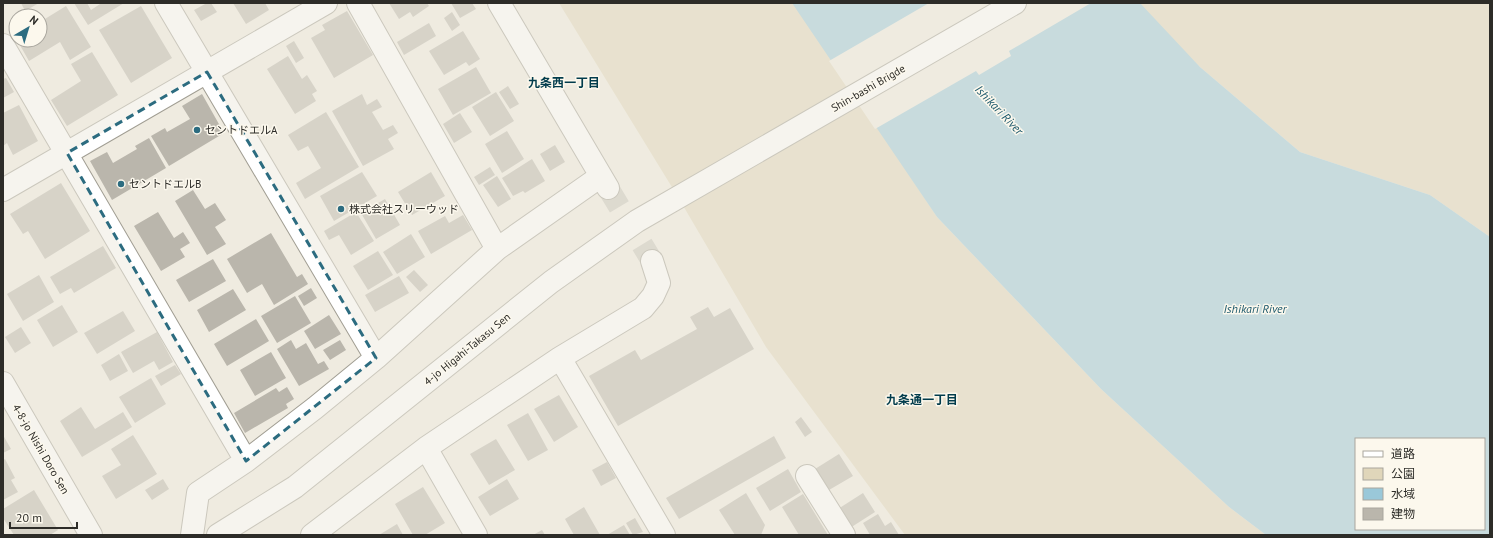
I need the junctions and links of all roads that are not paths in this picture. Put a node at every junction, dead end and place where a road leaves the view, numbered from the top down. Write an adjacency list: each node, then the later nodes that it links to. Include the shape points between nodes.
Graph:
1 (166, 3): 7 (street)
2 (326, 3): 7 (street)
3 (358, 3): 11 (street)
4 (499, 3): 11 (street, via 604,182)
5 (1015, 3): 9 (street, Shin-bashi Brigde)
6 (3, 45): 8 (street)
7 (207, 72): 8 (street); 13 (street)
8 (67, 153): 10 (street); 17 (street)
9 (722, 172): 21 (street, 4-jo Higahi-Takasu Sen, via 637,221 550,282 295,487)
10 (3, 190)
11 (498, 249): 13 (street)
12 (652, 261): 14 (street, via 659,283 643,308)
13 (376, 358): 17 (street)
14 (560, 358): 16 (street); 24 (street)
15 (3, 383): 19 (street, 4-8-jo Nishi Doro Sen)
16 (426, 448): 22 (street); 23 (street)
17 (246, 461): 20 (street, via 198,493)
18 (807, 476): 25 (street)
19 (91, 535)
20 (192, 535)
21 (218, 535)
22 (312, 535)
23 (476, 535)
24 (664, 535)
25 (844, 535)

